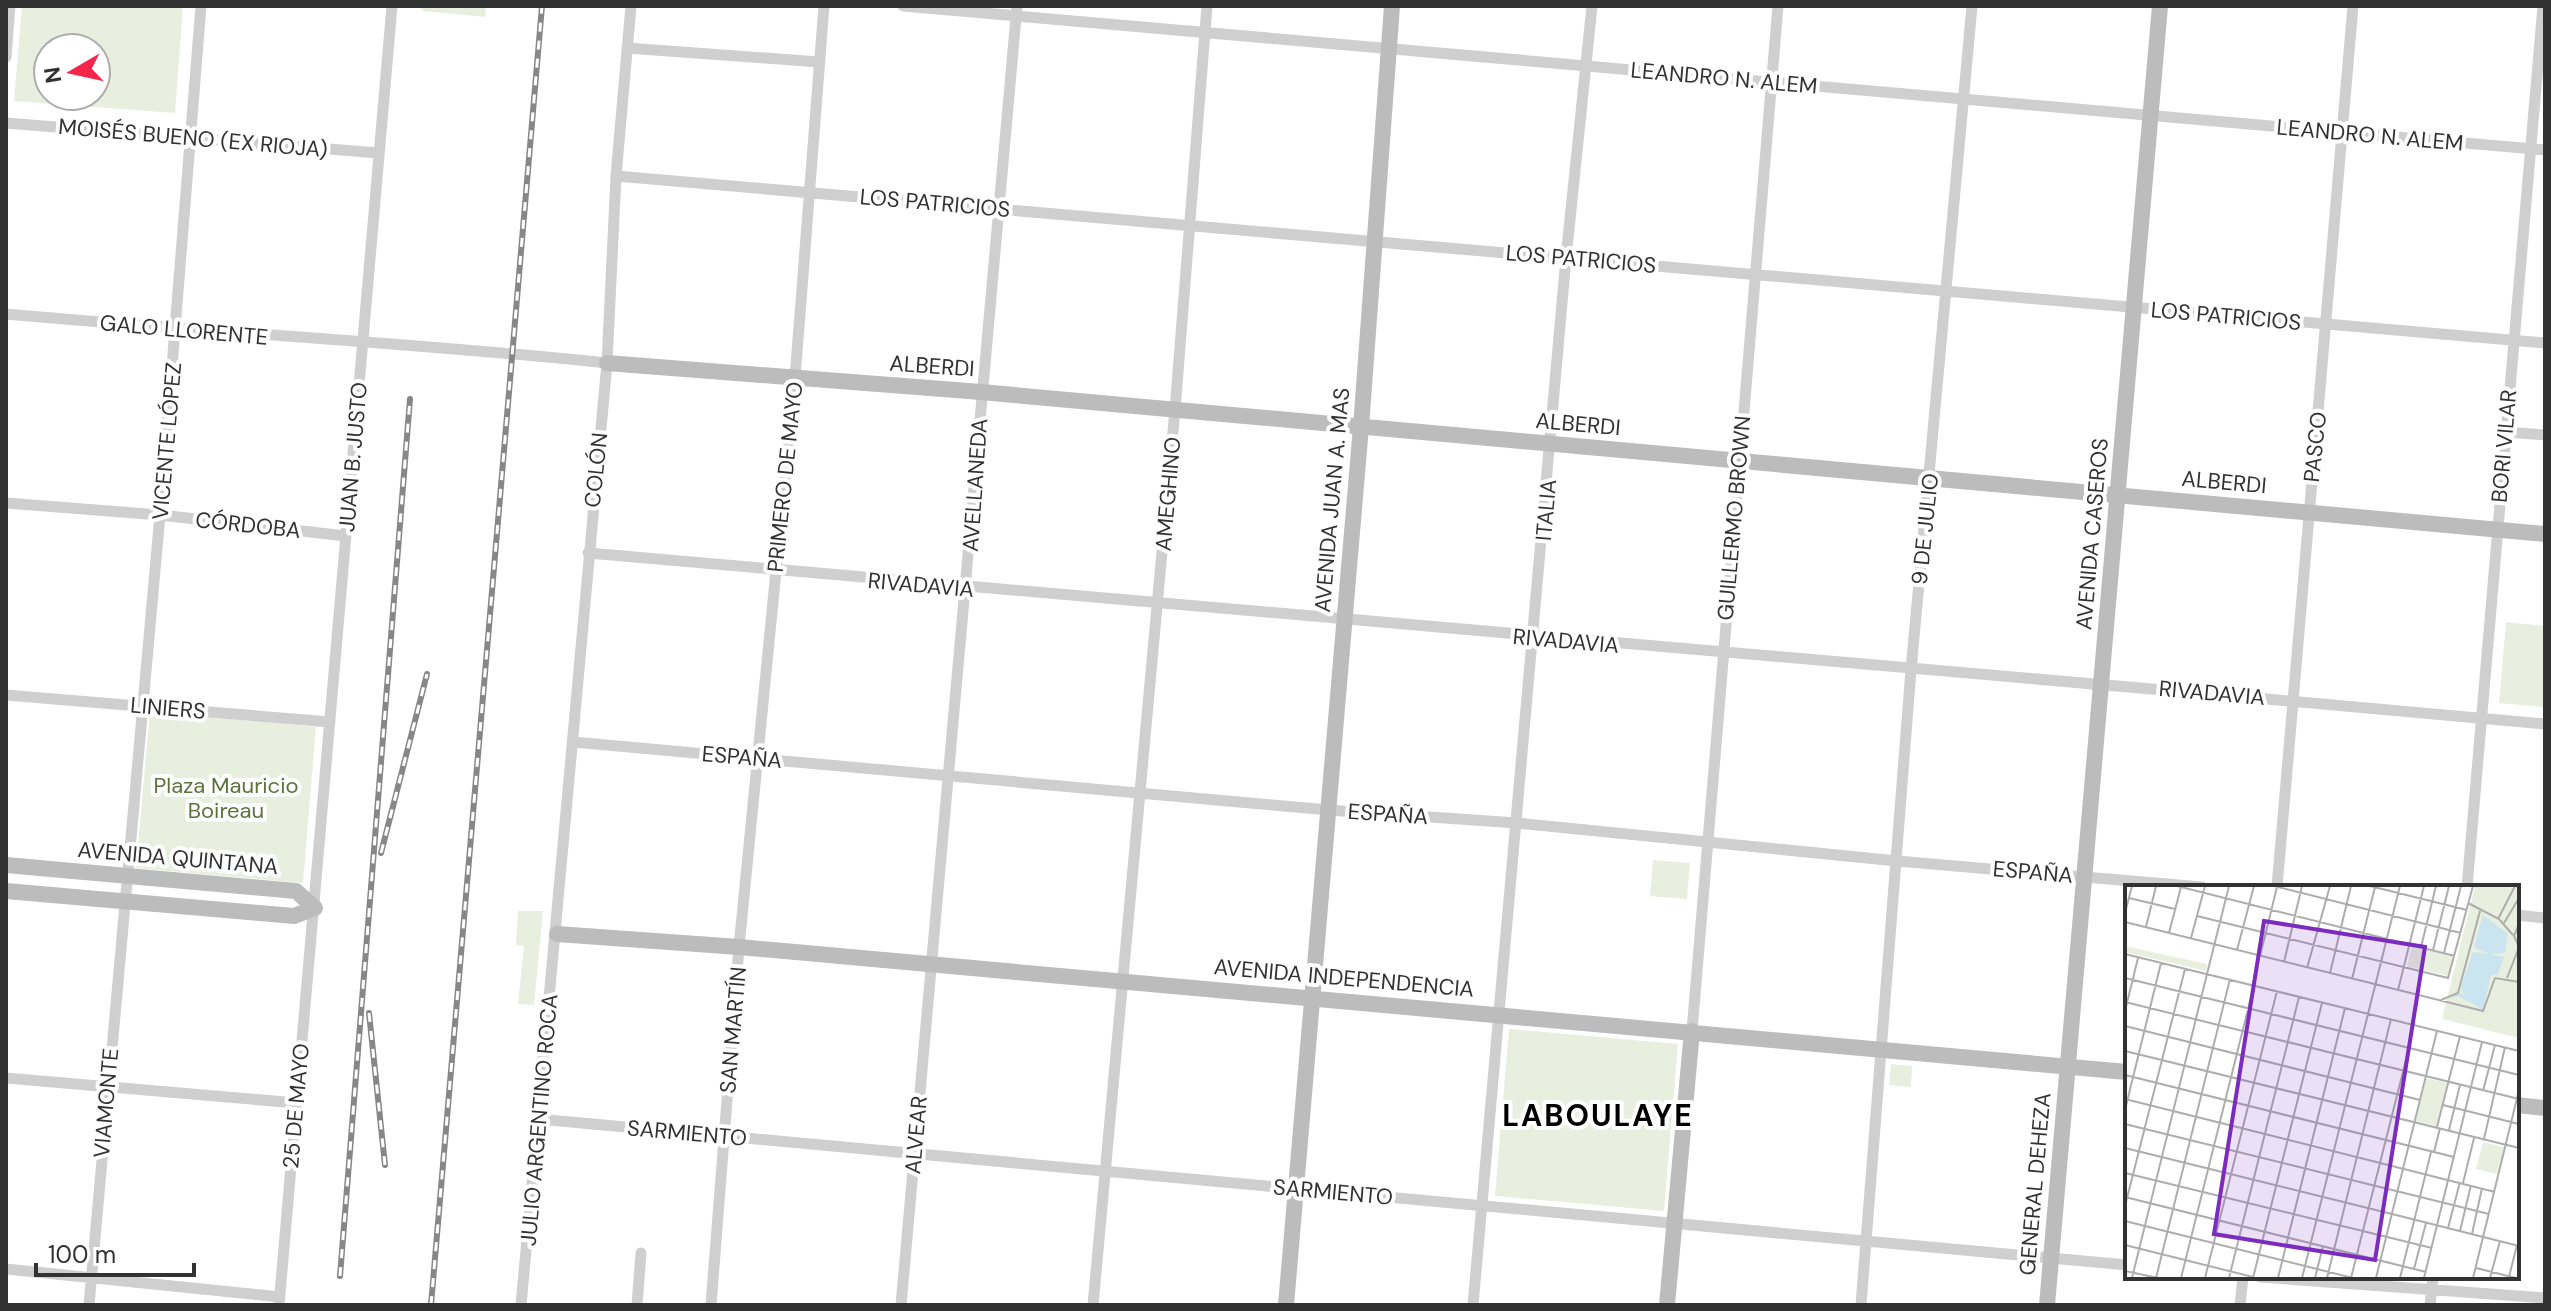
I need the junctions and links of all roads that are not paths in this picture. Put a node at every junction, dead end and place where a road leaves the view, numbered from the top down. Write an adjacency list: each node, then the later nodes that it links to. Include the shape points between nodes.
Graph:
1 (10, 6): 16 (street)
2 (201, 6): 28 (street, VICENTE LÓPEZ)
3 (392, 6): 31 (street, JUAN B. JUSTO)
4 (631, 6): 18 (street, COLÓN)
5 (824, 6): 21 (street, PRIMERO DE MAYO)
6 (903, 6): 15 (street, LEANDRO N. ALEM)
7 (1207, 6): 17 (street, AMEGHINO)
8 (1392, 6): 19 (main road, AVENIDA JUAN A. MAS)
9 (1592, 6): 22 (street, ITALIA)
10 (1778, 6): 23 (street, GUILLERMO BROWN)
11 (1972, 6): 24 (street, 9 DE JULIO)
12 (2160, 6): 25 (main road, AVENIDA CASEROS)
13 (2353, 6): 27 (street, PASCO)
14 (2543, 6): 29 (street, BORI VILAR)
15 (1016, 11): 17 (street, LEANDRO N. ALEM); 34 (street, AVELLANEDA)
16 (7, 26): 20 (street)
17 (1205, 32): 19 (street, LEANDRO N. ALEM); 35 (street, AMEGHINO)
18 (627, 48): 21 (street); 32 (street, COLÓN)
19 (1389, 49): 22 (street, LEANDRO N. ALEM); 36 (main road, AVENIDA JUAN A. MAS)
20 (6, 57)
21 (819, 62): 33 (street, PRIMERO DE MAYO)
22 (1586, 66): 23 (street, LEANDRO N. ALEM); 37 (street, ITALIA)
23 (1772, 82): 24 (street, LEANDRO N. ALEM); 38 (street, GUILLERMO BROWN)
24 (1964, 99): 25 (street, LEANDRO N. ALEM); 39 (street, 9 DE JULIO)
25 (2151, 116): 27 (street, LEANDRO N. ALEM); 40 (main road, AVENIDA CASEROS)
26 (6, 123): 28 (street, MOISÉS BUENO (EX RIOJA))
27 (2343, 132): 29 (street, LEANDRO N. ALEM); 42 (street, PASCO)
28 (188, 136): 31 (street, MOISÉS BUENO (EX RIOJA)); 43 (street, VICENTE LÓPEZ)
29 (2531, 149): 30 (street, LEANDRO N. ALEM); 44 (street, BORI VILAR)
30 (2545, 150)
31 (379, 153): 46 (street, JUAN B. JUSTO)
32 (616, 176): 33 (street, LOS PATRICIOS); 47 (street, COLÓN)
33 (808, 192): 34 (street, LOS PATRICIOS); 48 (street, PRIMERO DE MAYO)
34 (998, 209): 35 (street, LOS PATRICIOS); 49 (street, AVELLANEDA)
35 (1189, 225): 36 (street, LOS PATRICIOS); 50 (street, AMEGHINO)
36 (1375, 242): 37 (street, LOS PATRICIOS); 51 (main road, AVENIDA JUAN A. MAS)
37 (1566, 258): 38 (street, LOS PATRICIOS); 54 (street, ITALIA)
38 (1755, 275): 39 (street, LOS PATRICIOS); 55 (street, GUILLERMO BROWN)
39 (1946, 291): 40 (street, LOS PATRICIOS); 56 (street, 9 DE JULIO)
40 (2135, 308): 42 (street, LOS PATRICIOS); 57 (main road, AVENIDA CASEROS)
41 (6, 314): 43 (street, GALO LLORENTE)
42 (2327, 324): 44 (street, LOS PATRICIOS); 59 (street, PASCO)
43 (176, 329): 46 (street, GALO LLORENTE); 60 (street, VICENTE LÓPEZ)
44 (2514, 341): 45 (street, LOS PATRICIOS); 52 (street, BORI VILAR)
45 (2545, 343)
46 (362, 344): 47 (street, GALO LLORENTE); 63 (street, JUAN B. JUSTO)
47 (607, 363): 48 (main road, ALBERDI); 64 (street, COLÓN)
48 (795, 378): 49 (main road, ALBERDI); 65 (street, PRIMERO DE MAYO)
49 (981, 392): 50 (main road, ALBERDI); 66 (street, AVELLANEDA)
50 (1175, 410): 51 (main road, ALBERDI); 67 (street, AMEGHINO)
51 (1361, 427): 54 (main road, ALBERDI); 68 (main road, AVENIDA JUAN A. MAS)
52 (2507, 432): 53 (street); 61 (street, BORI VILAR)
53 (2545, 435)
54 (1552, 444): 55 (main road, ALBERDI); 69 (street, ITALIA)
55 (1738, 461): 56 (main road, ALBERDI); 70 (street, GUILLERMO BROWN)
56 (1930, 478): 57 (main road, ALBERDI); 71 (street, 9 DE JULIO)
57 (2117, 495): 59 (main road, ALBERDI); 72 (main road, AVENIDA CASEROS)
58 (6, 503): 60 (street, CÓRDOBA)
59 (2309, 512): 61 (main road, ALBERDI); 74 (street, PASCO)
60 (160, 515): 63 (street, CÓRDOBA); 75 (street, VICENTE LÓPEZ)
61 (2496, 529): 62 (main road, ALBERDI); 76 (street, BORI VILAR)
62 (2545, 534)
63 (346, 536): 77 (street, JUAN B. JUSTO)
64 (588, 553): 65 (street, RIVADAVIA); 79 (street, COLÓN)
65 (776, 571): 66 (street, RIVADAVIA); 80 (street, PRIMERO DE MAYO)
66 (967, 589): 67 (street, RIVADAVIA); 81 (street, AVELLANEDA)
67 (1158, 607): 68 (street, RIVADAVIA); 82 (street, AMEGHINO)
68 (1343, 623): 69 (street, RIVADAVIA); 83 (main road, AVENIDA JUAN A. MAS)
69 (1535, 639): 70 (street, RIVADAVIA); 84 (street, ITALIA)
70 (1723, 655): 71 (street, RIVADAVIA); 85 (street, GUILLERMO BROWN)
71 (1911, 670): 72 (street, RIVADAVIA); 86 (street, 9 DE JULIO)
72 (2100, 683): 74 (street, RIVADAVIA); 89 (main road, AVENIDA CASEROS)
73 (6, 695): 75 (street, LINIERS)
74 (2291, 701): 76 (street, RIVADAVIA); 91 (street, PASCO)
75 (144, 706): 77 (street, LINIERS); 88 (street, VICENTE LÓPEZ)
76 (2480, 718): 78 (street, RIVADAVIA); 92 (street, BORI VILAR)
77 (330, 722): 95 (street, JUAN B. JUSTO)
78 (2545, 724)
79 (573, 742): 80 (street, ESPAÑA); 98 (street, COLÓN)
80 (760, 759): 81 (street, ESPAÑA); 99 (street, PRIMERO DE MAYO)
81 (951, 775): 82 (street, ESPAÑA); 100 (street, AVELLANEDA)
82 (1140, 792): 83 (street, ESPAÑA); 101 (street, AMEGHINO)
83 (1328, 810): 84 (street, ESPAÑA); 102 (main road, AVENIDA JUAN A. MAS)
84 (1517, 823): 85 (street, ESPAÑA); 103 (street, ITALIA)
85 (1706, 843): 86 (street, ESPAÑA); 104 (street, GUILLERMO BROWN)
86 (1897, 861): 89 (street, ESPAÑA); 105 (street, 9 DE JULIO)
87 (6, 865): 88 (main road, AVENIDA QUINTANA)
88 (128, 877): 94 (street, VIAMONTE); 95 (main road, AVENIDA QUINTANA, via 296,891)
89 (2084, 877): 90 (street, ESPAÑA); 106 (main road, AVENIDA CASEROS)
90 (2178, 885)
91 (2277, 885)
92 (2467, 885)
93 (6, 891): 94 (main road)
94 (125, 902): 95 (main road, via 294,916); 109 (street, VIAMONTE)
95 (315, 908): 110 (street, 25 DE MAYO)
96 (2519, 915): 97 (street)
97 (2545, 918)
98 (557, 934): 99 (main road, AVENIDA INDEPENDENCIA); 113 (street, JULIO ARGENTINO ROCA)
99 (739, 947): 100 (main road, AVENIDA INDEPENDENCIA); 114 (street, SAN MARTÍN)
100 (933, 965): 101 (main road, AVENIDA INDEPENDENCIA); 115 (street, ALVEAR)
101 (1123, 982): 102 (main road, AVENIDA INDEPENDENCIA); 116 (street, AMEGHINO)
102 (1312, 997): 103 (main road, AVENIDA INDEPENDENCIA); 117 (main road, AVENIDA JUAN A. MAS)
103 (1500, 1014): 104 (main road, AVENIDA INDEPENDENCIA); 118 (street, ITALIA)
104 (1692, 1031): 105 (main road, AVENIDA INDEPENDENCIA); 119 (main road)
105 (1882, 1052): 106 (main road, AVENIDA INDEPENDENCIA); 120 (street, 9 DE JULIO)
106 (2068, 1066): 107 (main road, AVENIDA INDEPENDENCIA); 122 (main road, GENERAL DEHEZA)
107 (2125, 1072)
108 (6, 1078): 109 (street)
109 (107, 1086): 110 (street); 125 (street, VIAMONTE)
110 (296, 1103): 131 (street, 25 DE MAYO)
111 (2519, 1105): 112 (main road)
112 (2545, 1108)
113 (538, 1119): 114 (street, SARMIENTO); 133 (street, JULIO ARGENTINO ROCA)
114 (724, 1137): 115 (street, SARMIENTO); 135 (street, SAN MARTÍN)
115 (913, 1152): 116 (street, SARMIENTO); 136 (street, ALVEAR)
116 (1107, 1169): 117 (street, SARMIENTO); 137 (street, AMEGHINO)
117 (1297, 1189): 118 (street, SARMIENTO); 138 (main road, AVENIDA JUAN A. MAS)
118 (1482, 1204): 119 (street, SARMIENTO); 139 (street, ITALIA)
119 (1676, 1221): 120 (street, SARMIENTO); 140 (main road)
120 (1867, 1240): 122 (street, SARMIENTO); 141 (street, 9 DE JULIO)
121 (641, 1253): 134 (street)
122 (2051, 1257): 123 (street, SARMIENTO); 142 (main road, GENERAL DEHEZA)
123 (2125, 1265)
124 (6, 1269): 125 (street)
125 (92, 1278): 131 (street); 132 (street, VIAMONTE)
126 (2243, 1279): 143 (street)
127 (2285, 1279): 129 (street)
128 (2433, 1279): 129 (street)
129 (2432, 1291): 130 (street); 144 (street)
130 (2545, 1298)
131 (280, 1301)
132 (89, 1305)
133 (521, 1305)
134 (637, 1305)
135 (711, 1305)
136 (901, 1305)
137 (1093, 1305)
138 (1286, 1305)
139 (1473, 1305)
140 (1667, 1305)
141 (1861, 1305)
142 (2047, 1305)
143 (2240, 1305)
144 (2430, 1305)

